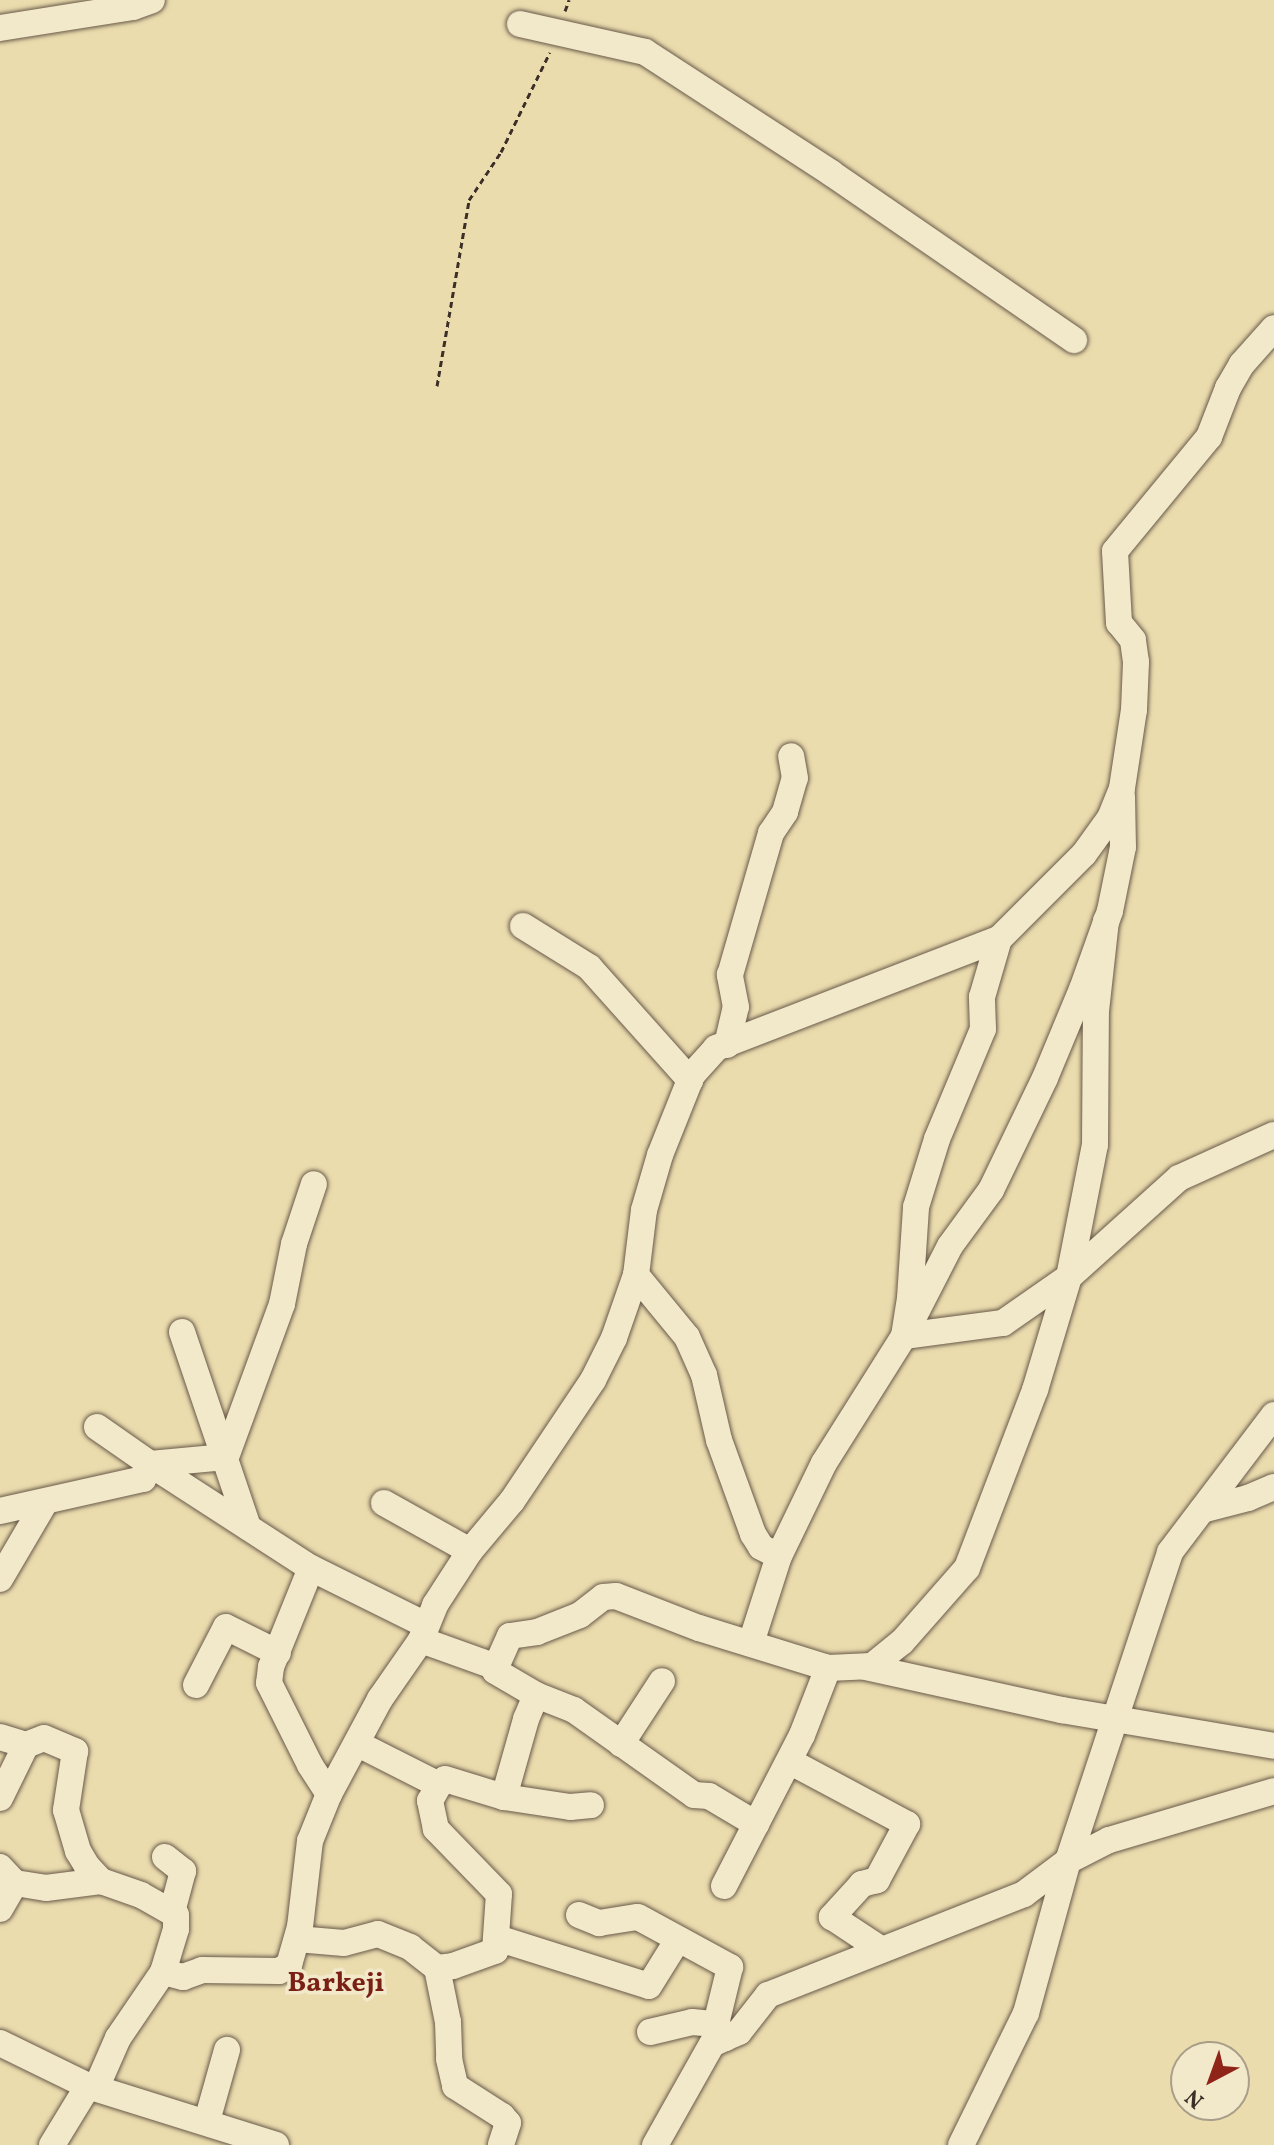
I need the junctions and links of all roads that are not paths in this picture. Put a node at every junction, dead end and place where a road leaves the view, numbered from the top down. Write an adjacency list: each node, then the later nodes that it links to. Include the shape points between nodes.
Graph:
1 (152, 0): 3 (street)
2 (520, 24): 5 (street, via 645,52)
3 (0, 28)
4 (1274, 328): 7 (street, via 1242,364 1209,437 1115,551 1119,623 1133,640 1136,662)
5 (1074, 340)
6 (791, 756): 11 (street, via 795,778 785,812 771,833 730,975 736,1007)
7 (1122, 788): 9 (street, via 1123,847); 10 (street, via 1110,818 1084,854)
8 (532, 920): 12 (street, via 589,967)
9 (1106, 921): 16 (street, via 1096,1011 1095,1145); 18 (street, via 1045,1078 991,1190 950,1246)
10 (999, 939): 11 (street); 18 (street, via 982,997 983,1029 937,1139 916,1207)
11 (727, 1045): 12 (street, via 716,1048)
12 (690, 1080): 15 (street, via 644,1210)
13 (1274, 1135): 16 (street, via 1179,1178)
14 (314, 1184): 21 (street, via 282,1304)
15 (636, 1275): 29 (street, via 593,1380 512,1501); 30 (street, via 687,1337 704,1375 719,1440 753,1534 761,1547)
16 (1069, 1277): 18 (street, via 1003,1323); 37 (street, via 1035,1390 967,1568 902,1642)
17 (182, 1332): 21 (street)
18 (904, 1336): 30 (street, via 824,1463)
19 (1274, 1415): 26 (street)
20 (97, 1427): 22 (street)
21 (226, 1457): 22 (street); 28 (street)
22 (150, 1464): 25 (street, via 143,1479); 28 (street)
23 (1274, 1487): 26 (street)
24 (384, 1503): 29 (street)
25 (44, 1504): 27 (street); 32 (street)
26 (1202, 1510): 42 (street, via 1170,1552)
27 (0, 1511)
28 (248, 1527): 31 (street)
29 (470, 1551): 33 (street)
30 (779, 1556): 34 (street)
31 (311, 1568): 33 (street); 35 (street)
32 (0, 1579)
33 (423, 1633): 36 (street); 44 (street)
34 (751, 1643): 36 (street, via 616,1596 603,1597 580,1615 510,1636); 38 (street)
35 (278, 1653): 40 (street, via 226,1627); 51 (street, via 269,1683)
36 (496, 1667): 41 (street)
37 (866, 1667): 38 (street); 42 (street)
38 (828, 1668): 48 (street)
39 (662, 1681): 45 (street)
40 (196, 1685)
41 (536, 1695): 45 (street, via 574,1710); 52 (street)
42 (1115, 1719): 47 (street); 57 (street)
43 (0, 1737): 46 (street)
44 (358, 1744): 49 (street); 51 (street)
45 (621, 1744): 55 (street, via 694,1795 709,1796)
46 (26, 1745): 53 (street); 59 (street, via 44,1738 75,1751 66,1810 78,1851)
47 (1274, 1746)
48 (789, 1761): 55 (street); 67 (street, via 907,1824 877,1880 862,1884 832,1917)
49 (439, 1785): 52 (street, via 445,1779); 64 (street, via 430,1801 436,1829 499,1894)
50 (1274, 1791): 57 (street, via 1109,1840)
51 (329, 1794): 65 (street, via 310,1841)
52 (504, 1797): 54 (street)
53 (0, 1798)
54 (591, 1805)
55 (756, 1824): 60 (street)
56 (165, 1857): 62 (street, via 183,1871)
57 (1068, 1861): 67 (street, via 1024,1894); 82 (street, via 1026,2013)
58 (7, 1875): 59 (street, via 46,1888); 61 (street)
59 (101, 1881): 62 (street)
60 (724, 1886)
61 (0, 1909)
62 (172, 1912): 69 (street, via 176,1929)
63 (579, 1915): 66 (street, via 599,1923 638,1917)
64 (497, 1938): 66 (street, via 649,1986); 68 (street, via 495,1951)
65 (297, 1939): 68 (street, via 344,1943 378,1934 410,1947); 69 (street, via 289,1965 279,1971 202,1970 183,1977)
66 (677, 1941): 70 (street, via 730,1967)
67 (879, 1948): 71 (street)
68 (437, 1968): 80 (street, via 455,2086 508,2123)
69 (163, 1972): 76 (street)
70 (729, 1976): 71 (street); 72 (street)
71 (768, 1995): 72 (street, via 739,2032)
72 (720, 2031): 73 (street, via 692,2022); 81 (street)
73 (650, 2032)
74 (0, 2043): 76 (street)
75 (227, 2050): 77 (street)
76 (92, 2086): 77 (street); 78 (street)
77 (207, 2121): 79 (street)
78 (52, 2145)
79 (276, 2145)
80 (501, 2145)
81 (655, 2145)
82 (961, 2145)

